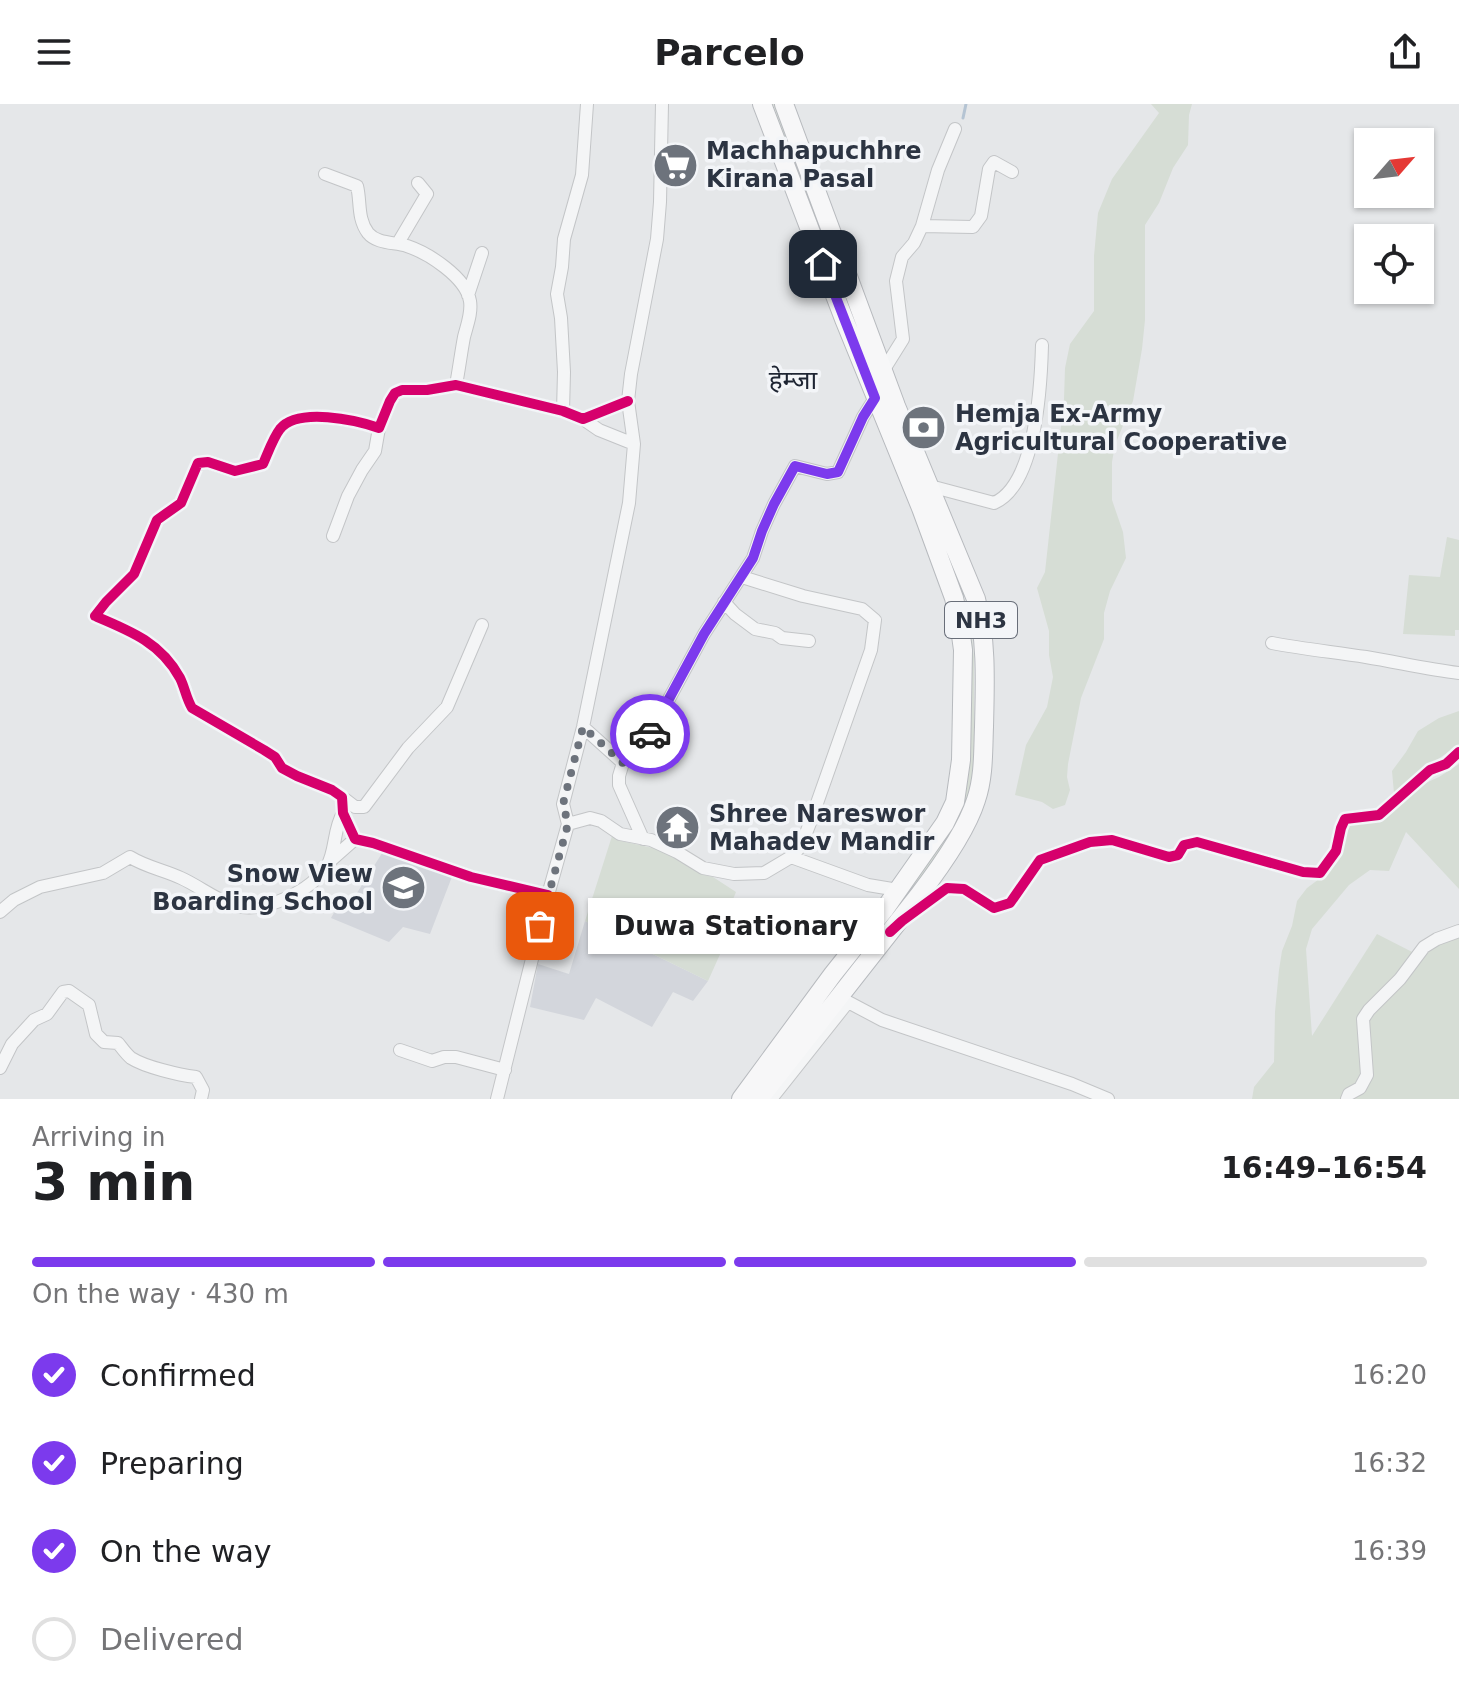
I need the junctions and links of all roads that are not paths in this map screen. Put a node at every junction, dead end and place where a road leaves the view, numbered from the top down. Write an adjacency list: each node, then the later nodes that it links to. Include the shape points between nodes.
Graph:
1 (587, 104): 18 (street, via 582,175 564,239 557,294)
2 (662, 104): 17 (street, via 657,239)
3 (762, 104): 16 (highway)
4 (784, 104): 14 (highway, NH3)
5 (955, 129): 9 (street)
6 (1012, 172): 9 (street, via 994,162 989,169 981,216 973,227)
7 (325, 174): 10 (street, via 357,186 359,216 372,237)
8 (418, 183): 10 (street, via 427,194)
9 (922, 226): 14 (street, via 902,257 896,281 903,339)
10 (398, 243): 12 (street, via 446,268)
11 (482, 253): 12 (street)
12 (468, 295): 15 (street, via 469,320)
13 (1042, 345): 22 (street, via 1034,435 1002,499 994,503)
14 (883, 371): 22 (highway, NH3)
15 (456, 385): 18 (street); 20 (street, via 395,393)
16 (875, 398): 24 (street, via 838,472 795,466); 40 (highway, via 954,598 963,650 955,802)
17 (628, 401): 19 (street); 21 (street)
18 (563, 411): 19 (street)
19 (583, 419): 21 (street)
20 (379, 428): 23 (street, via 375,451 348,496); 33 (street, via 303,418 281,428 263,464 235,471 198,463 181,503 157,520 134,574 95,616 136,634 165,655 192,708 275,757 282,768)
21 (634, 444): 30 (street, via 629,503)
22 (930, 486): 44 (highway, NH3, via 981,620 982,769 963,827)
23 (333, 536)
24 (742, 577): 25 (street); 38 (street, via 862,609 875,620 871,650 810,823)
25 (724, 602): 27 (street, via 755,629); 32 (street, via 648,738)
26 (482, 625): 33 (street, via 447,707 364,807)
27 (809, 641)
28 (1272, 643): 29 (street)
29 (1459, 673)
30 (583, 727): 32 (street); 35 (street, via 563,804)
31 (1459, 752): 44 (street, via 1379,815 1345,819 1336,851 1320,873 1197,842 1169,857 1112,840 1090,842 1040,860 1010,903 994,908 964,889 947,888)
32 (623, 763): 37 (street, via 619,785)
33 (342, 797): 34 (street)
34 (343, 813): 36 (street); 39 (street)
35 (568, 824): 37 (street, via 590,818); 41 (street)
36 (355, 839): 39 (street); 41 (street, via 471,877)
37 (643, 839): 38 (street, via 703,868 734,874 764,873)
38 (791, 857): 40 (street, via 868,885)
39 (329, 862): 42 (street, via 317,879 292,895 256,907 236,906 130,857 103,873 40,887)
40 (898, 890): 50 (highway)
41 (548, 895): 47 (street)
42 (0, 912)
43 (1459, 931): 54 (street, via 1424,947 1369,1010 1363,1019 1367,1075)
44 (890, 932): 51 (highway, NH3)
45 (400, 1050): 47 (street, via 432,1061 456,1057)
46 (0, 1068): 48 (street, via 23,1031 69,991 89,1005 96,1034 104,1042 118,1043 137,1061 196,1077)
47 (505, 1070): 49 (street)
48 (201, 1099)
49 (497, 1099)
50 (741, 1099)
51 (759, 1099)
52 (771, 1099): 53 (street, via 848,1002 882,1020)
53 (1108, 1099)
54 (1347, 1099)

